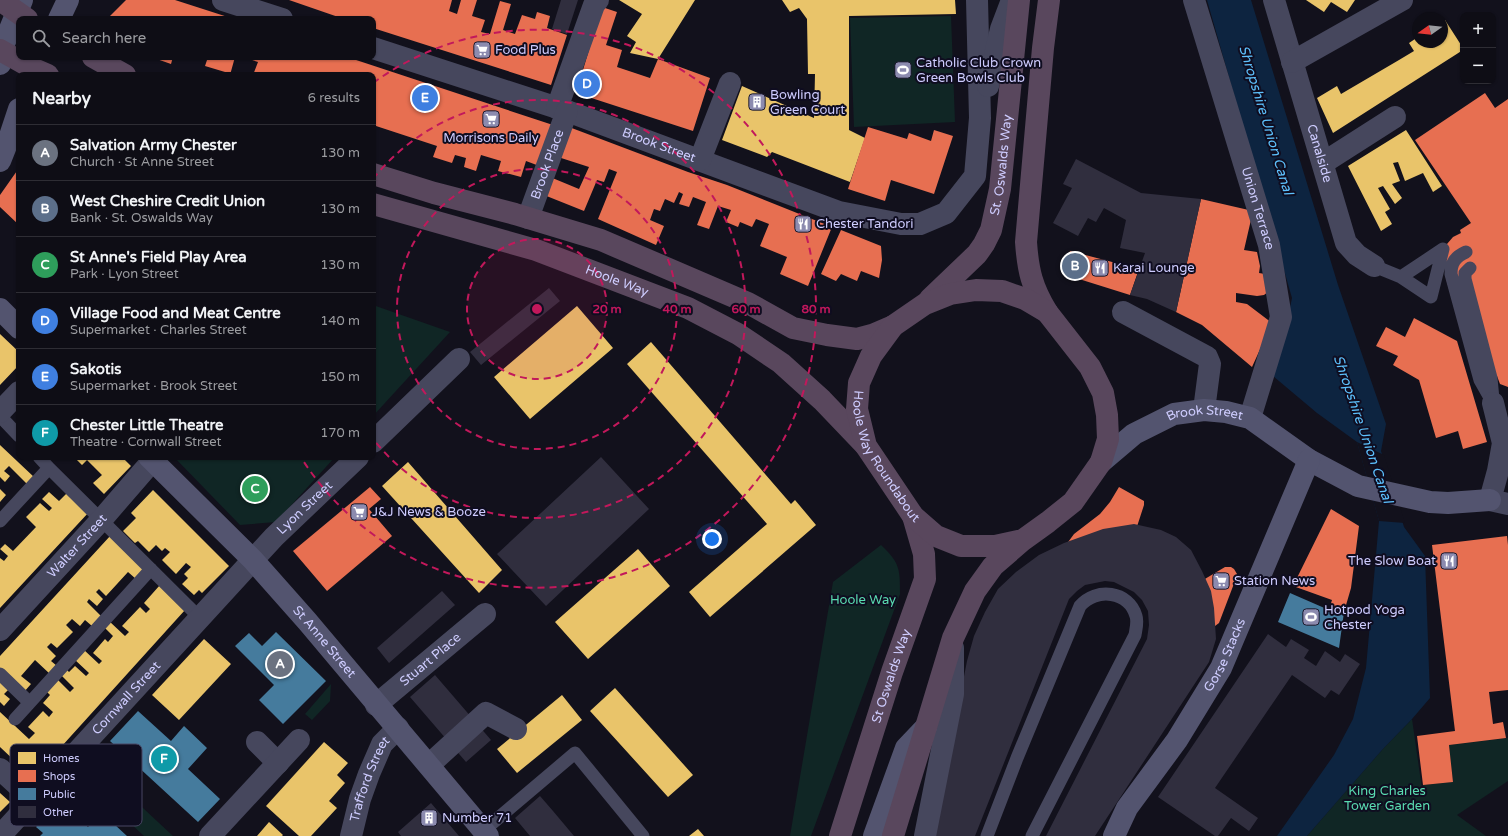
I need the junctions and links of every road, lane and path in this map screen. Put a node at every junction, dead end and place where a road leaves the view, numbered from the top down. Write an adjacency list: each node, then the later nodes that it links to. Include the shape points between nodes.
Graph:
1 (68, 0): 12 (street)
2 (223, 0): 13 (street)
3 (598, 0): 21 (street, Brook Place)
4 (977, 0): 23 (street)
5 (1012, 0): 23 (street, via 1001,29)
6 (1019, 0): 36 (highway, St. Oswalds Way, via 1000,189 991,230 977,254)
7 (1049, 0): 38 (highway, via 1026,242 1029,272 1036,293)
8 (1194, 0): 48 (street, Union Terrace, via 1269,245 1281,317)
9 (1274, 0): 17 (street, Canalside)
10 (1402, 0): 17 (street)
11 (16, 8): 15 (street)
12 (60, 16)
13 (273, 16)
14 (376, 49): 21 (street, Brook Street)
15 (0, 55): 18 (highway)
16 (98, 60): 19 (highway)
17 (1292, 62): 28 (street, Canalside)
18 (37, 69)
19 (119, 72)
20 (730, 83): 26 (street)
21 (562, 109): 26 (street, Brook Street); 31 (street, Brook Place)
22 (1395, 117): 28 (street)
23 (980, 118): 26 (street, Brook Street, via 975,176 946,213 920,224 901,224 839,212)
24 (16, 119): 25 (street)
25 (10, 137): 27 (street)
26 (700, 160)
27 (0, 161)
28 (1323, 163): 33 (street, Canalside, via 1346,243 1357,255)
29 (376, 175): 31 (highway)
30 (376, 205): 52 (highway, Hoole Way, via 536,250 688,308 738,334 781,363 822,400)
31 (528, 218): 41 (highway, via 601,240 748,303 793,328 857,339)
32 (1466, 252): 44 (lane, via 1455,258 1451,274 1480,380)
33 (1374, 266): 35 (lane, Canalside)
34 (1470, 268): 44 (lane, via 1465,273 1465,279 1491,378)
35 (1402, 277)
36 (925, 304): 38 (highway, Hoole Way Roundabout, via 950,294 976,290 1002,291 1025,299); 41 (highway, Hoole Way Roundabout)
37 (0, 309): 40 (street)
38 (1047, 312): 58 (highway, Hoole Way Roundabout, via 1090,367 1103,393 1108,439)
39 (1123, 312): 45 (street, via 1207,357 1210,364)
40 (16, 325)
41 (893, 326): 52 (highway, Hoole Way Roundabout, via 871,356 859,383 857,409)
42 (459, 359): 51 (street)
43 (16, 395): 46 (street)
44 (1493, 403): 50 (street)
45 (1204, 410): 48 (street, Brook Street); 58 (street, Brook Street, via 1174,414 1134,434)
46 (0, 412)
47 (0, 416): 49 (lane)
48 (1250, 418): 57 (street, Brook Street)
49 (16, 433)
50 (1506, 434): 60 (street, via 1498,471)
51 (376, 439)
52 (866, 446): 61 (highway, Hoole Way Roundabout)
53 (41, 460): 59 (lane)
54 (149, 460): 62 (street, Walter Street)
55 (153, 460): 65 (street, St Anne Street)
56 (355, 460): 65 (street, Lyon Street)
57 (1309, 460): 60 (street, Brook Street, via 1358,486 1370,489 1430,502); 97 (street, Gorse Stacks, via 1221,668 1177,740 1127,808)
58 (1101, 462): 64 (highway, Hoole Way Roundabout, via 1073,502)
59 (49, 468): 62 (lane); 63 (lane)
60 (1499, 502)
61 (913, 516): 64 (highway, Hoole Way Roundabout, via 936,536 961,546 995,546); 91 (highway, St Oswalds Way, via 924,554 925,579 892,672)
62 (102, 519): 66 (lane); 69 (street, Walter Street)
63 (0, 521)
64 (1023, 540): 70 (highway, Hoole Way Roundabout, via 993,566 979,585)
65 (253, 560): 68 (street, Cornwall Street); 73 (street, St Anne Street)
66 (151, 569): 68 (lane); 72 (lane)
67 (485, 614): 73 (street, Stuart Place)
68 (200, 618): 80 (street, Cornwall Street)
69 (0, 630)
70 (953, 638): 75 (highway); 94 (street, via 953,694)
71 (0, 674): 72 (lane)
72 (29, 702): 74 (lane)
73 (376, 704): 76 (street, St Anne Street)
74 (14, 719)
75 (926, 727): 92 (street, via 906,748); 93 (highway)
76 (398, 728): 82 (street, St Anne Street); 89 (street, Trafford Street, via 382,744 369,774 360,799)
77 (516, 729): 82 (street, via 486,713)
78 (300, 740): 81 (street)
79 (257, 742): 81 (street)
80 (85, 744)
81 (278, 763): 88 (street)
82 (429, 765): 86 (street, St Anne Street)
83 (0, 769): 84 (street)
84 (10, 778)
85 (10, 825): 87 (street, Cornwall Street)
86 (486, 833): 90 (lane, via 575,753)
87 (0, 836)
88 (210, 836)
89 (352, 836)
90 (643, 836)
91 (840, 836)
92 (874, 836)
93 (893, 836)
94 (925, 836)
95 (987, 836): 96 (lane, via 1080,606 1090,596 1112,594 1126,601 1136,615 1135,635)
96 (1032, 836)
97 (1114, 836)

